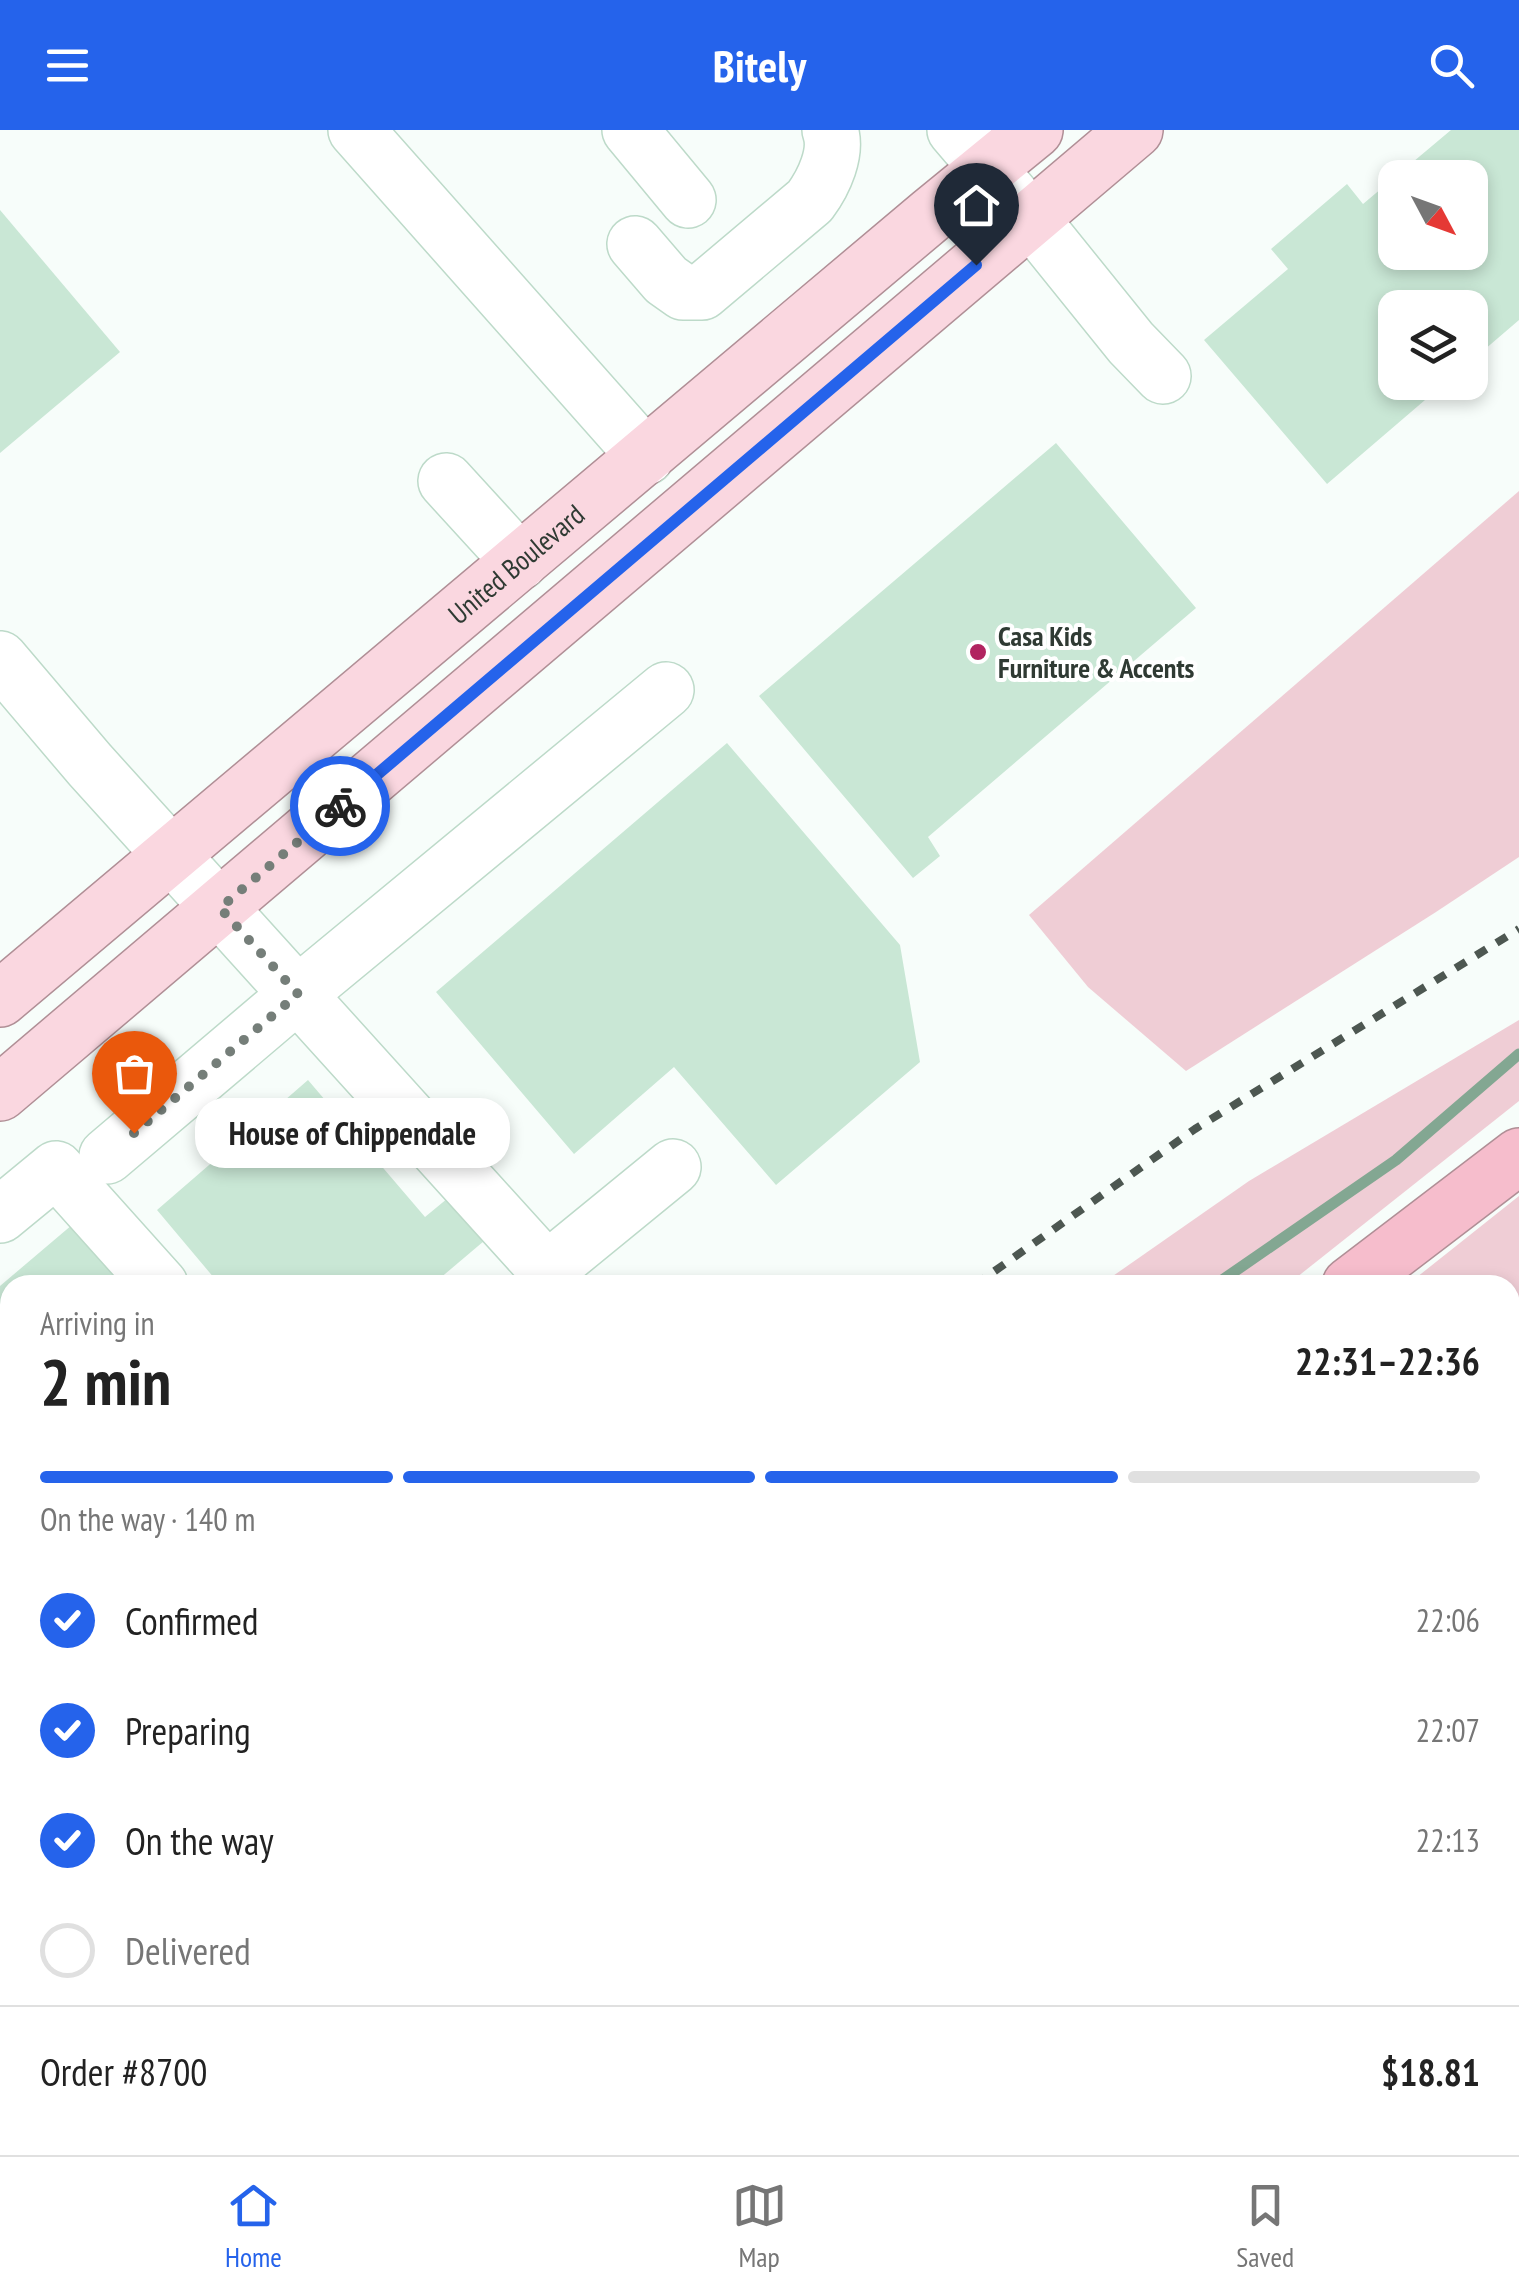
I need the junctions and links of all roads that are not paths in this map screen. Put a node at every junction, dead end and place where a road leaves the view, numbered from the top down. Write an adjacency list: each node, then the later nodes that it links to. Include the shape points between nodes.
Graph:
1 (356, 130): 13 (street)
2 (630, 130): 8 (street)
3 (809, 130): 10 (street)
4 (830, 130): 10 (street, via 833,149 819,189)
5 (1036, 130): 7 (main road, United Boulevard)
6 (1135, 130): 9 (main road)
7 (972, 150): 9 (street); 13 (main road, United Boulevard, via 931,214)
8 (688, 200)
9 (1031, 219): 12 (street); 19 (main road)
10 (782, 224): 11 (street, via 702,292 683,292 666,280)
11 (635, 244)
12 (1163, 376)
13 (646, 456): 15 (main road, United Boulevard)
14 (446, 481): 15 (street)
15 (520, 562): 18 (main road, United Boulevard)
16 (0, 659): 18 (street, via 73,780)
17 (666, 690): 20 (street)
18 (170, 854): 19 (street); 21 (main road, United Boulevard)
19 (220, 908): 20 (street); 22 (main road)
20 (298, 994): 23 (street); 28 (street)
21 (0, 999)
22 (0, 1094)
23 (107, 1156)
24 (1519, 1156): 30 (highway)
25 (673, 1167): 29 (street)
26 (0, 1215): 27 (street, via 56,1169)
27 (151, 1275)
28 (535, 1275)
29 (542, 1275)
30 (1363, 1275)

